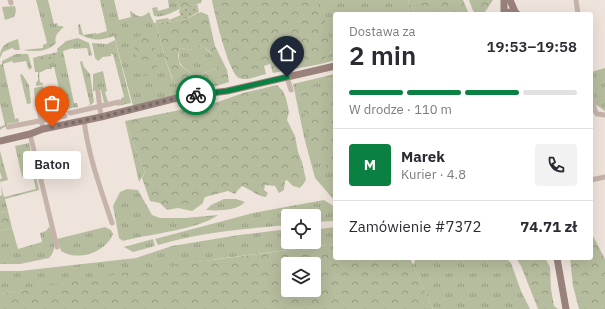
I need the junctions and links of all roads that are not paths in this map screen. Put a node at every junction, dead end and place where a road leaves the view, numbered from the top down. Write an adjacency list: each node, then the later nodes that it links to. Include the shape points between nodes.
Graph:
1 (504, 0): 4 (street)
2 (510, 0): 5 (street)
3 (576, 0): 6 (street)
4 (504, 12)
5 (515, 12)
6 (578, 12)
7 (333, 66): 8 (street)
8 (287, 77): 9 (street); 16 (street, via 227,91 181,97)
9 (291, 90)
10 (98, 92): 14 (street)
11 (119, 102): 14 (street)
12 (593, 103): 15 (street, via 597,114)
13 (38, 105): 17 (street)
14 (101, 106): 16 (street); 17 (street)
15 (605, 115)
16 (101, 117): 18 (street)
17 (42, 120): 19 (street); 20 (street)
18 (84, 120): 20 (street); 25 (street, via 97,176)
19 (8, 127)
20 (43, 129): 21 (street)
21 (30, 134): 22 (street); 26 (street)
22 (0, 141)
23 (605, 177): 24 (street)
24 (593, 180)
25 (112, 223)
26 (57, 247)
27 (557, 260): 28 (street)
28 (566, 309)

